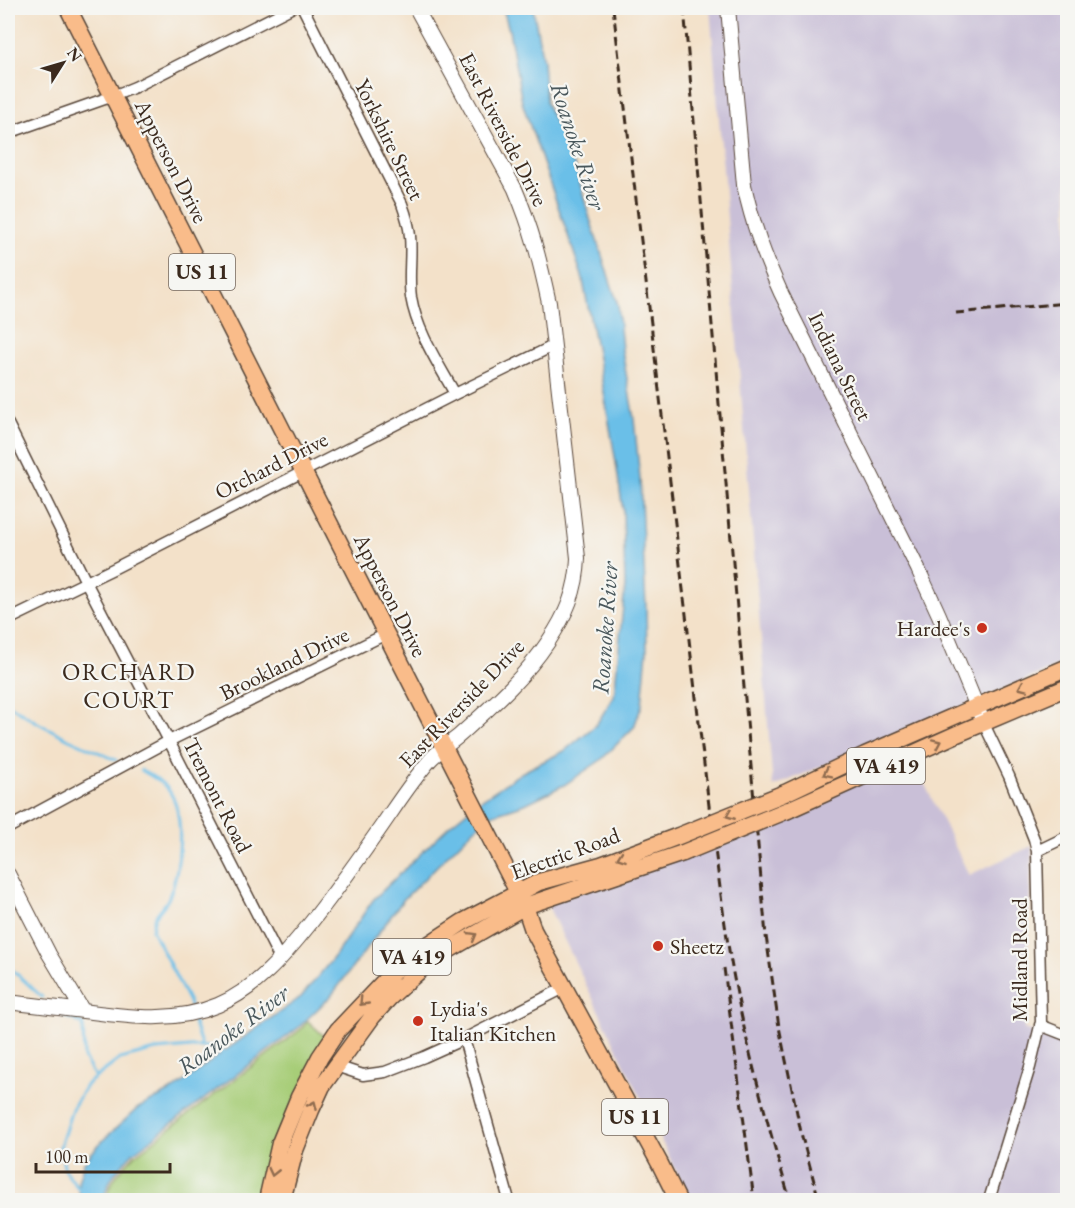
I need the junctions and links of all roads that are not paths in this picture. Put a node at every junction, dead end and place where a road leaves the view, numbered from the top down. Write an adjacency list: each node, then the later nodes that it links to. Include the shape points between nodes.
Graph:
1 (68, 8): 6 (main road, Apperson Drive / US 11)
2 (291, 8): 6 (street)
3 (303, 8): 9 (street, Yorkshire Street, via 402,204 410,234 410,286 417,319)
4 (416, 8): 8 (street, East Riverside Drive, via 526,215 541,264)
5 (728, 8): 17 (street, Indiana Street, via 744,185 757,237 918,569)
6 (113, 96): 7 (street); 11 (main road, Apperson Drive / US 11)
7 (8, 133)
8 (553, 346): 9 (street, Orchard Drive); 20 (street, East Riverside Drive, via 578,558 573,593 565,614 532,664 507,693)
9 (455, 394): 11 (street, Orchard Drive)
10 (8, 424): 12 (street, Tremont Road)
11 (303, 471): 12 (street, Orchard Drive); 14 (main road, Apperson Drive / US 11)
12 (86, 582): 13 (street, Orchard Drive); 19 (street, Tremont Road)
13 (8, 620)
14 (386, 634): 19 (street, Brookland Drive); 20 (main road, Apperson Drive / US 11)
15 (1068, 667): 17 (main road, VA 419, one-way to 17)
16 (1068, 687): 18 (main road, VA 419)
17 (975, 706): 18 (street, Indiana Street); 21 (main road, Electric Road / VA 419, one-way to 21, via 865,755)
18 (984, 724): 21 (main road, Electric Road / VA 419, one-way to 18); 24 (street, Midland Road, via 1009,776)
19 (169, 741): 22 (street, Brookland Drive); 27 (street, Tremont Road)
20 (444, 748): 26 (main road, Apperson Drive / US 11); 27 (street, East Riverside Drive, via 413,782 330,899)
21 (786, 802): 26 (main road, Electric Road / VA 419, bridge, via 683,854); 26 (main road, Electric Road / VA 419, one-way to 26, bridge, via 539,882)
22 (8, 828)
23 (1068, 837): 24 (street)
24 (1037, 851): 31 (street, Midland Road)
25 (8, 873): 30 (street)
26 (522, 900): 28 (main road, Apperson Drive / US 11); 34 (main road, Electric Road / VA 419, one-way to 26, via 372,1017 403,985 428,963); 35 (main road, Electric Road / VA 419, one-way to 35, via 463,922 415,955 393,972 338,1030 307,1082 280,1143)
27 (280, 959): 30 (street, East Riverside Drive, via 254,983 204,1010 144,1018)
28 (564, 988): 33 (street); 38 (main road, Apperson Drive / US 11)
29 (9, 1001): 30 (street, East Riverside Drive)
30 (83, 1011)
31 (1040, 1025): 32 (street); 39 (street, Midland Road)
32 (1068, 1036)
33 (464, 1039): 34 (street, via 385,1072 363,1075); 37 (street)
34 (336, 1066): 36 (main road, Electric Road / VA 419, one-way to 34, via 311,1110)
35 (267, 1200)
36 (282, 1200)
37 (509, 1200)
38 (678, 1200)
39 (989, 1200)

